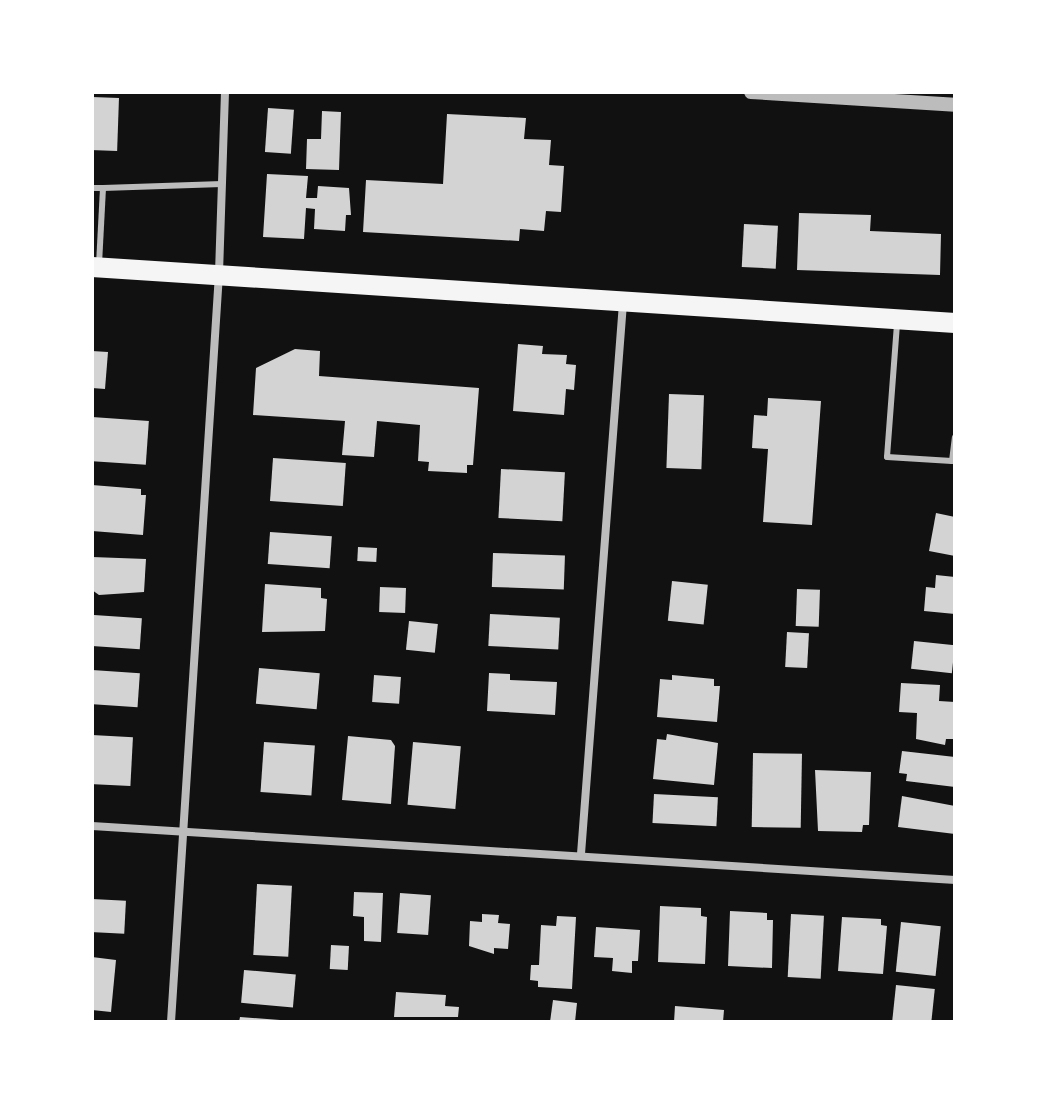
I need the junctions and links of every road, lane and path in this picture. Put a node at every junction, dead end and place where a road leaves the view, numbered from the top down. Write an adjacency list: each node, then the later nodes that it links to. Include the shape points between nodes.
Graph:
1 (225, 92): 4 (street)
2 (751, 92): 3 (street)
3 (955, 105)
4 (222, 184): 6 (lane); 8 (street)
5 (92, 188): 6 (lane)
6 (103, 188): 7 (lane)
7 (95, 267): 8 (main road)
8 (219, 273): 9 (main road); 14 (street)
9 (624, 303): 10 (main road); 15 (street)
10 (897, 319): 11 (main road); 12 (lane, via 887,457 952,461)
11 (955, 323)
12 (955, 437)
13 (92, 826): 14 (street)
14 (186, 832): 15 (street); 17 (street)
15 (581, 854): 16 (street)
16 (955, 880)
17 (171, 1022)

